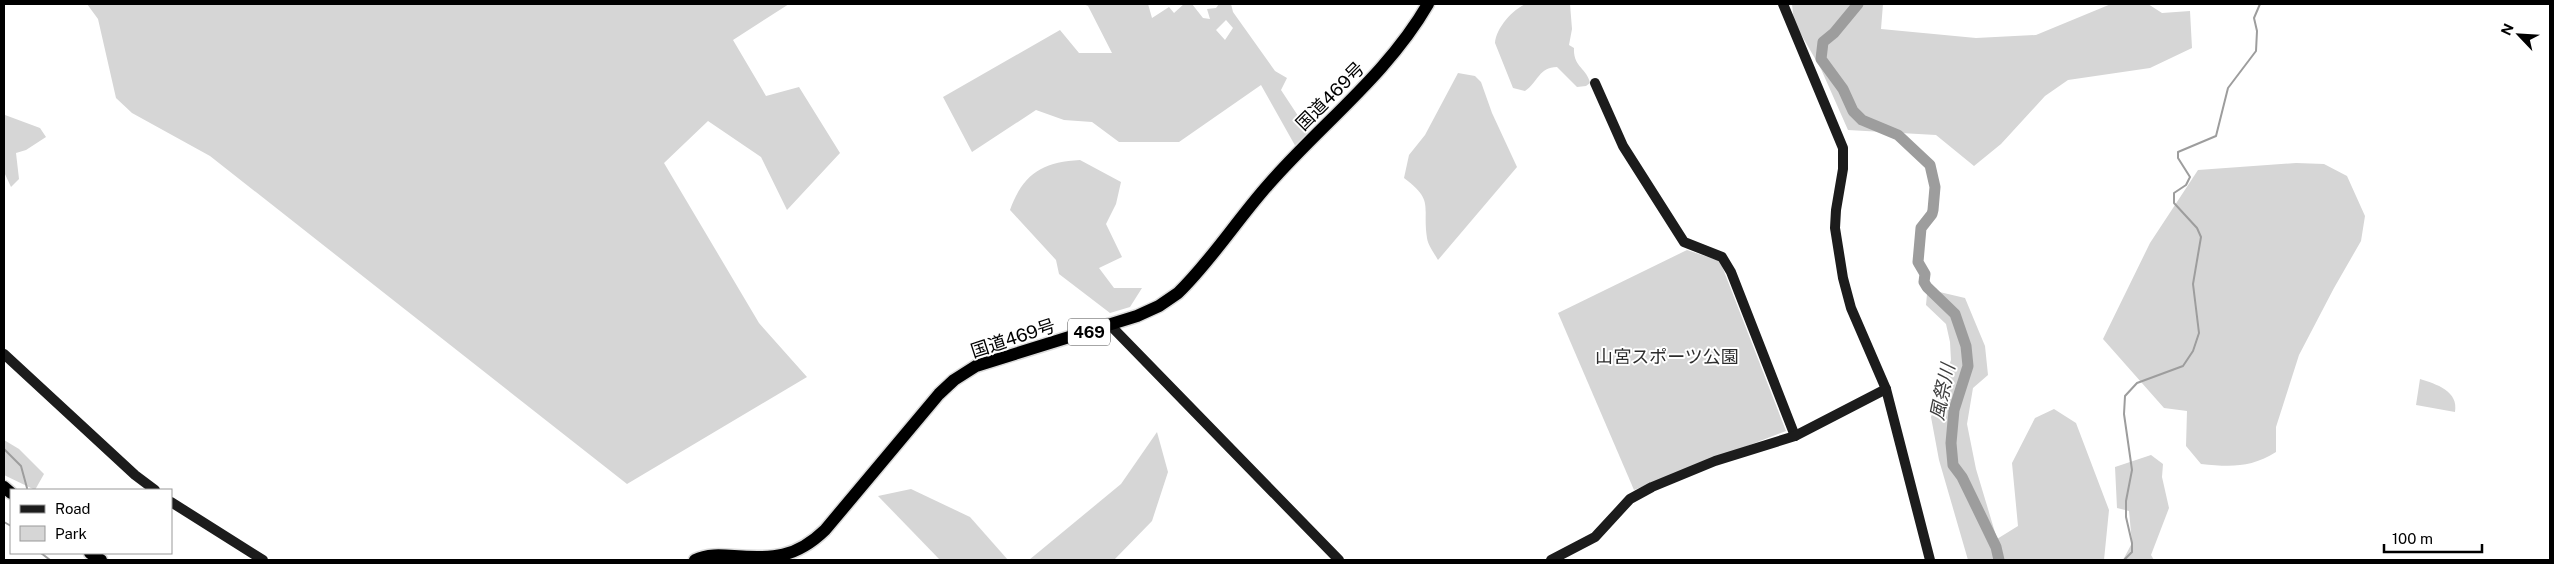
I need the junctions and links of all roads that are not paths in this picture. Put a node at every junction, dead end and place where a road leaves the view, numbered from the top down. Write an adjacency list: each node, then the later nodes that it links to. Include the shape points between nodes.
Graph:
1 (1428, 4): 4 (highway, 国道469号 / 469, via 1400,48 1268,186 1183,288 1159,306)
2 (1783, 4): 6 (street, via 1843,148 1835,228 1843,278 1850,308)
3 (1595, 83): 7 (street, via 1623,146 1684,242 1722,257 1731,272)
4 (1111, 326): 11 (highway, 国道469号 / 469, via 976,366 954,380 825,530 802,548 775,557 710,556); 12 (street)
5 (4, 354): 8 (street)
6 (1886, 389): 7 (street); 14 (street)
7 (1795, 436): 13 (street, via 1716,461 1630,499 1595,537)
8 (154, 489)
9 (172, 503): 10 (street)
10 (262, 560)
11 (695, 560)
12 (1339, 560)
13 (1551, 560)
14 (1930, 560)

